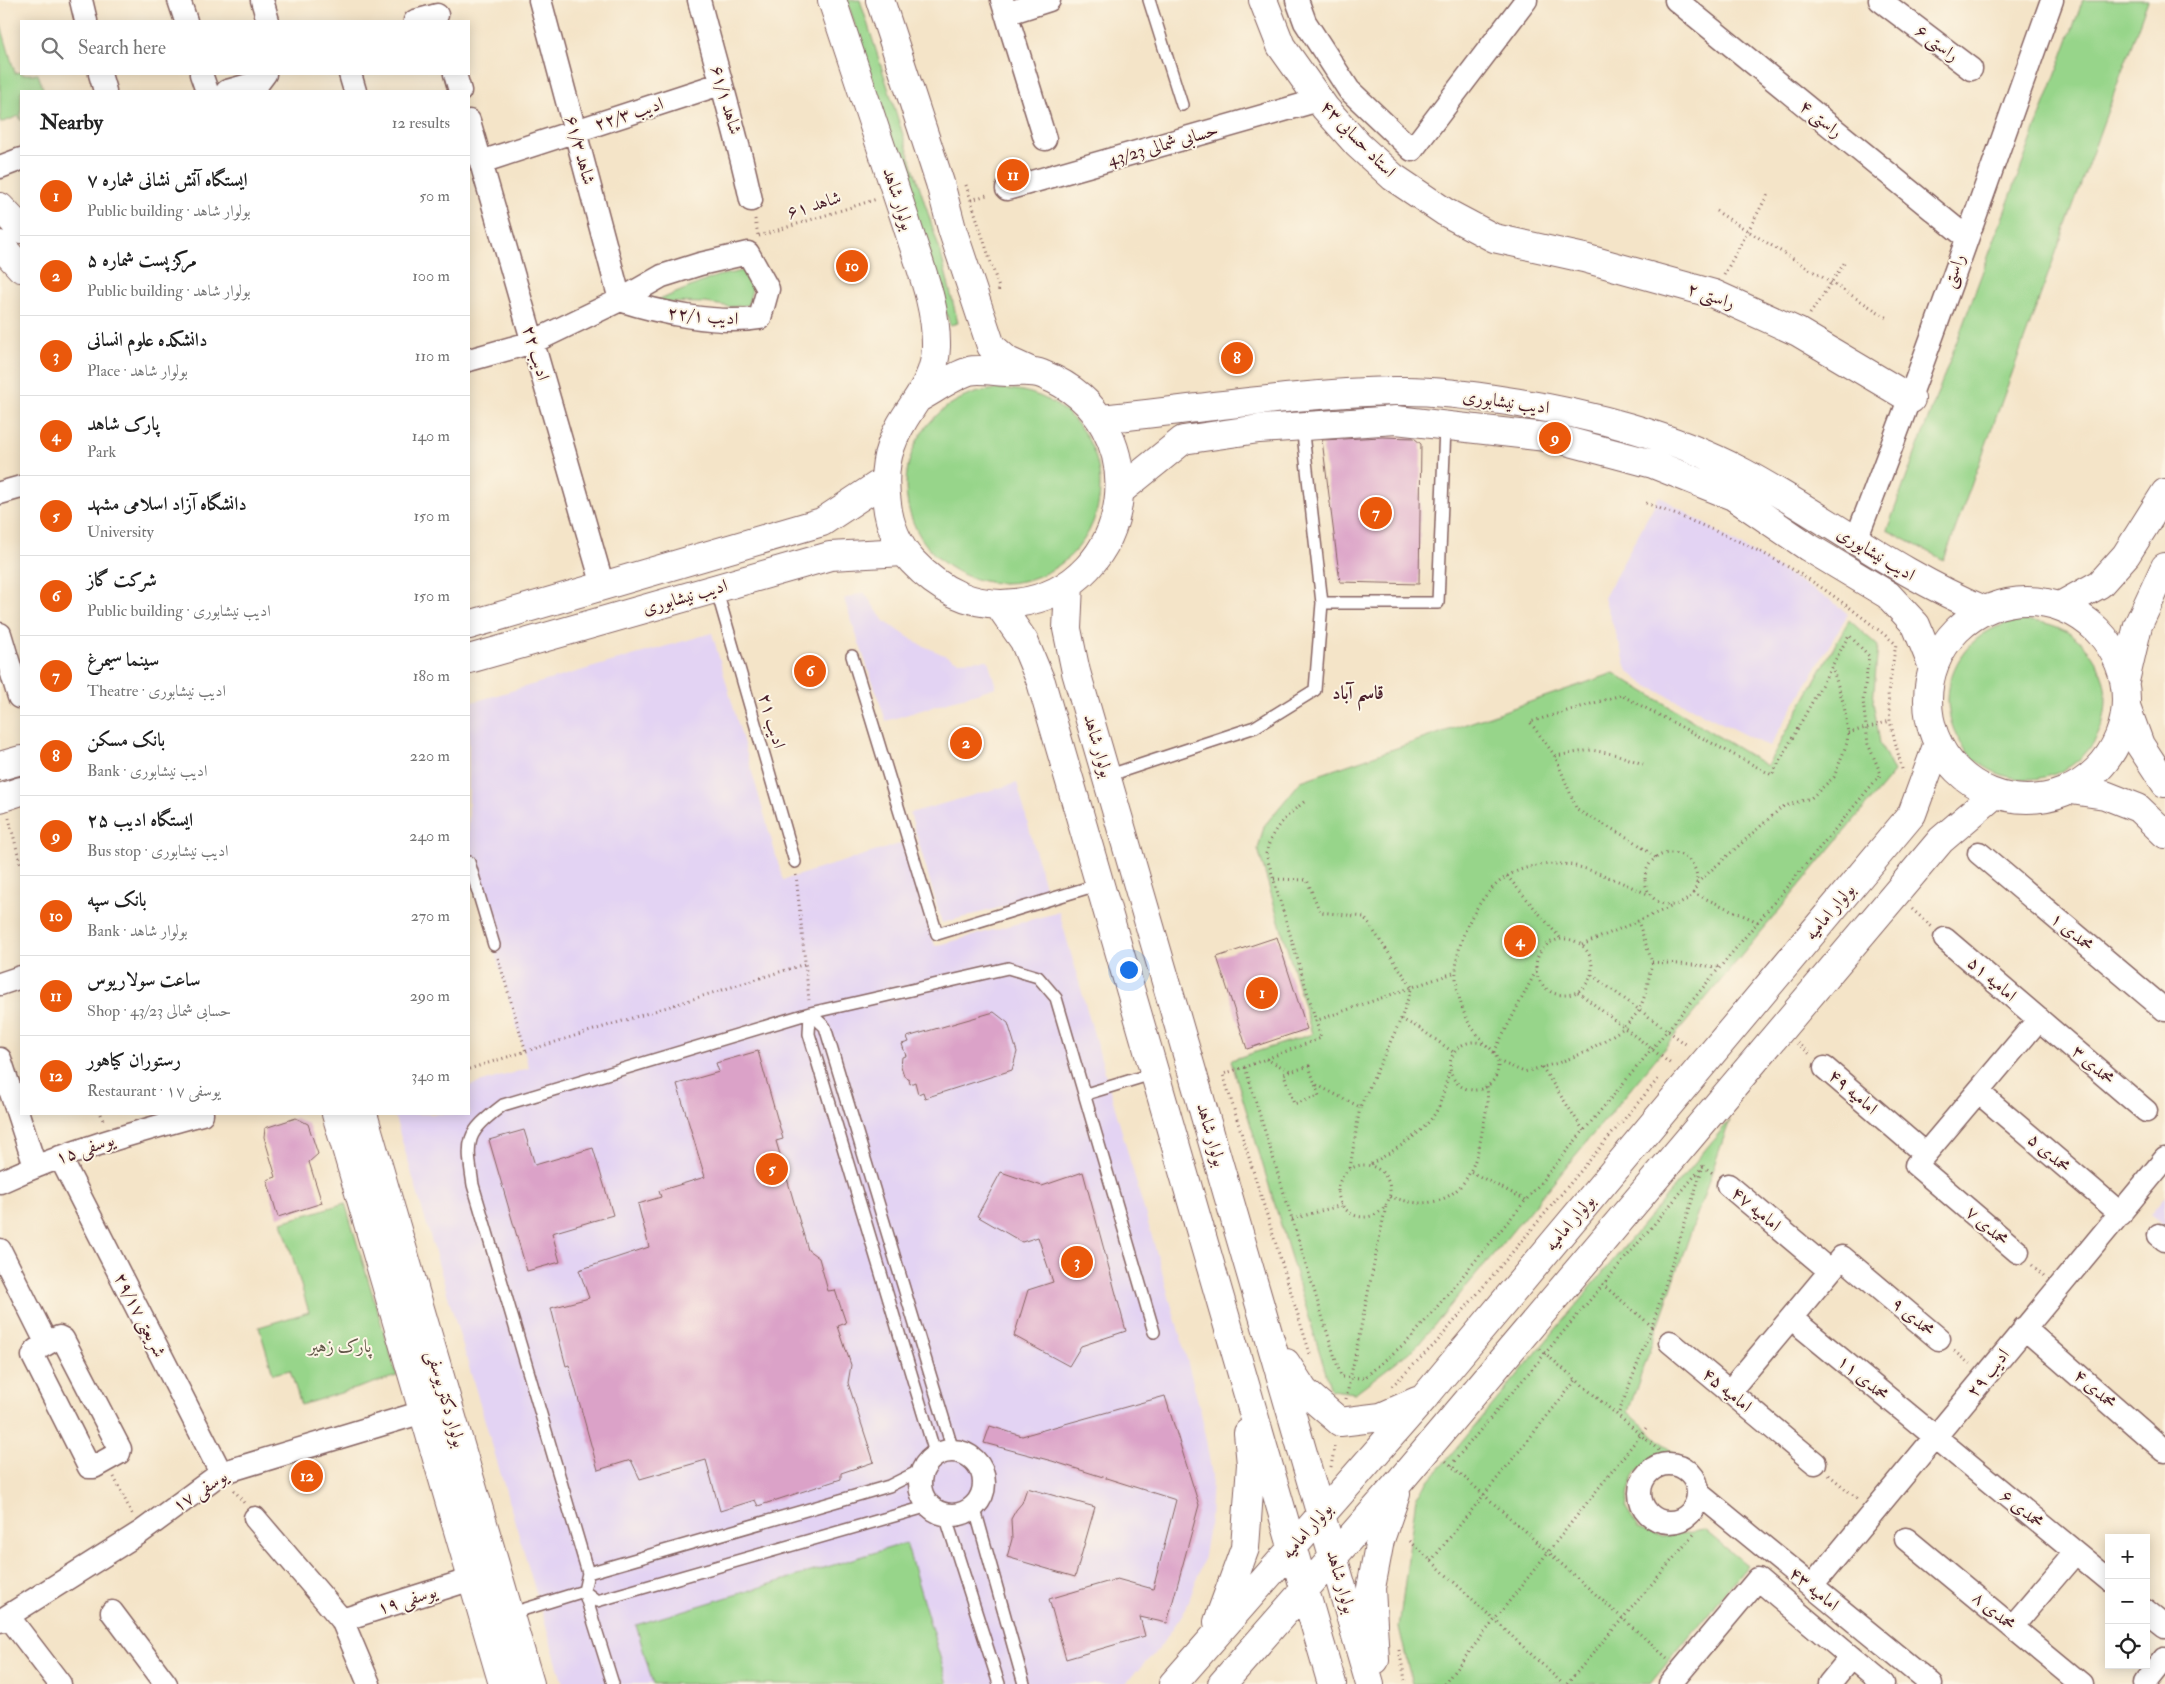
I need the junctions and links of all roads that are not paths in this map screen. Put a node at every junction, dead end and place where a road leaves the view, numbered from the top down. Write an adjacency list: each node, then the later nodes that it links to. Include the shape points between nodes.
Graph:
1 (81, 0): 18 (street)
2 (179, 0): 19 (street)
3 (262, 0): 20 (street)
4 (540, 0): 37 (street, شاهد ۶۱/۳)
5 (699, 0): 28 (street, شاهد ۶۱/۱)
6 (832, 0): 54 (main road, بولوار شاهد, via 933,314 936,347 932,374)
7 (880, 0): 53 (main road, via 991,346 1008,361)
8 (1049, 0): 16 (street)
9 (1149, 0): 35 (lane)
10 (1262, 0): 34 (main road, استاد حسابی ۴۳, via 1281,46)
11 (1296, 0): 12 (street, via 1305,22 1349,90 1412,150)
12 (1526, 0)
13 (1676, 0): 46 (street, راستی ۴)
14 (1880, 0): 22 (street, راستی ۶)
15 (2052, 0): 46 (street, راستی)
16 (1004, 7): 38 (street)
17 (436, 12): 21 (street)
18 (86, 20)
19 (186, 20)
20 (268, 20)
21 (417, 20)
22 (1971, 69)
23 (100, 75): 29 (street)
24 (201, 75): 30 (street)
25 (264, 75): 31 (street, via 259,82)
26 (350, 75): 32 (street)
27 (454, 75): 33 (street)
28 (720, 84): 37 (street, ادیب ۲۲/۳); 43 (street, شاهد ۶۱/۱)
29 (105, 90)
30 (207, 90)
31 (231, 90)
32 (355, 90)
33 (460, 90)
34 (1319, 100): 42 (street, حسابی شمالی 43/23); 47 (main road, استاد حسابی ۴۳, via 1358,144 1394,177 1445,212)
35 (1182, 105)
36 (470, 124): 40 (street, ادیب ۲۲)
37 (575, 132): 40 (street, ادیب ۲۲/۳); 50 (street, شاهد ۶۱/۳)
38 (1045, 139)
39 (20, 159): 41 (street)
40 (481, 162): 51 (street, ادیب ۲۲)
41 (0, 167)
42 (1007, 189)
43 (752, 200)
44 (0, 207): 45 (main road)
45 (20, 228)
46 (1966, 237): 55 (street, راستی)
47 (1494, 238): 55 (main road, راستی ۲, via 1584,258 1714,294 1798,332)
48 (0, 245): 49 (main road)
49 (20, 267)
50 (620, 300): 50 (street, ادیب ۲۲/۱, via 662,276 748,253 768,289 760,318 744,321 660,312); 51 (street, ادیب ۲۲/۱)
51 (532, 342): 52 (street, ادیب ۲۲/۱); 68 (street, ادیب ۲۲)
52 (470, 360)
53 (1034, 372): 54 (main road, via 970,371); 56 (main road, بولوار شاهد, via 1075,392)
54 (917, 399): 59 (main road, بولوار شاهد, via 891,445)
55 (1911, 399): 64 (street, راستی)
56 (1101, 419): 61 (main road, بولوار شاهد, via 1117,453); 64 (main road, ادیب نیشابوری, via 1254,400 1396,391 1472,396 1564,410 1662,436 1689,448 1744,473)
57 (1302, 425): 58 (main road, ادیب نیشابوری, via 1396,420); 61 (main road, ادیب نیشابوری, via 1183,440); 70 (lane)
58 (1445, 427): 70 (lane, via 1438,603); 78 (main road, ادیب نیشابوری, via 1555,438 1653,464 1733,496 1808,547 1888,595 1916,625)
59 (884, 481): 65 (main road, بولوار شاهد, via 888,518); 68 (main road, ادیب نیشابوری, via 822,522)
60 (20, 487): 62 (street)
61 (1121, 490): 67 (main road, بولوار شاهد, via 1110,535 1096,559)
62 (0, 493)
63 (2165, 493): 72 (main road, via 2126,555 2100,584)
64 (1855, 542): 73 (main road, ادیب نیشابوری, via 1943,593)
65 (904, 552): 69 (main road, ادیب نیشابوری, via 830,556); 71 (main road, بولوار شاهد, via 930,580 962,598)
66 (2165, 567): 79 (main road, via 2138,625)
67 (1069, 584): 71 (main road, بولوار شاهد, via 1036,600); 84 (main road, بولوار شاهد, via 1067,628 1076,672)
68 (603, 586): 74 (main road, ادیب نیشابوری)
69 (716, 588): 77 (main road, ادیب نیشابوری); 90 (lane, ادیب ۲۱)
70 (1322, 602): 84 (lane, via 1315,690 1255,727)
71 (999, 605): 92 (main road, بولوار شاهد, via 1024,641 1041,682)
72 (2060, 606): 73 (main road, via 2026,601 2009,602); 79 (main road, via 2083,618 2103,635 2117,657)
73 (1984, 610): 78 (main road, via 1962,624 1945,644)
74 (470, 625)
75 (0, 634): 80 (street)
76 (852, 656): 92 (lane, via 937,934)
77 (470, 659)
78 (1933, 667): 81 (main road, via 1928,692 1930,718)
79 (2126, 694): 85 (main road, via 2140,745); 86 (main road, via 2121,733 2110,756 2092,776)
80 (19, 697)
81 (1938, 743): 87 (main road, via 1952,765 1972,782); 128 (main road, بولوار امامیه, via 1912,814)
82 (20, 760): 83 (main road)
83 (0, 766)
84 (1107, 776): 122 (main road, بولوار شاهد)
85 (2165, 783)
86 (2071, 790): 87 (main road, via 2046,798 2020,799); 88 (main road, via 2105,795 2138,808)
87 (1995, 794): 136 (main road, بولوار امامیه, via 1941,840)
88 (2165, 834)
89 (1979, 853): 97 (street, محمدی ۱)
90 (795, 862)
91 (470, 865): 94 (lane)
92 (1100, 884): 102 (main road, بولوار شاهد)
93 (1945, 939): 99 (street, امامیه ۵۱)
94 (494, 945)
95 (20, 977): 96 (street)
96 (0, 984)
97 (2165, 1010)
98 (810, 1013): 104 (lane, via 1008,968 1038,977 1056,998); 132 (lane, via 825,1027 952,1447); 133 (lane, via 809,1034 935,1453); 146 (lane, via 503,1105 473,1132 468,1150 473,1184)
99 (2040, 1020): 103 (street); 105 (street, محمدی ۳)
100 (0, 1059): 112 (street)
101 (1825, 1068): 110 (street, امامیه ۴۹)
102 (1155, 1073): 104 (lane); 126 (main road, بولوار شاهد)
103 (1978, 1092): 110 (street); 115 (street, محمدی ۵)
104 (1086, 1094): 121 (lane)
105 (2146, 1111)
106 (198, 1115): 109 (street, یوسفی ۱۵, via 110,1139)
107 (336, 1115): 129 (main road, بولوار دکتر یوسفی)
108 (363, 1115): 153 (main road, بولوار دکتر یوسفی)
109 (60, 1157): 112 (street, یوسفی ۱۵); 135 (street, شریعتی ۲۹/۱۷)
110 (1920, 1159): 117 (street, محمدی ۷)
111 (2165, 1159): 115 (street, ادیب ۲۹)
112 (35, 1166): 113 (street, یوسفی ۱۵)
113 (0, 1182)
114 (1728, 1185): 118 (street, امامیه ۴۷)
115 (2121, 1214): 120 (street, ادیب ۲۹)
116 (0, 1250): 124 (street)
117 (2018, 1252)
118 (1836, 1264): 119 (street); 123 (street, محمدی ۹)
119 (1791, 1318): 127 (street); 130 (street, محمدی ۱۱)
120 (2024, 1328): 130 (street, ادیب ۲۹); 131 (street, محمدی ۴)
121 (1154, 1332)
122 (1270, 1337): 128 (main road, via 1304,1392 1340,1422 1381,1417); 140 (main road, بولوار شاهد)
123 (1939, 1339)
124 (46, 1342): 124 (street, via 59,1337 63,1339 120,1449 119,1453 94,1467 89,1467 33,1356 33,1352)
125 (1670, 1342): 127 (street, امامیه ۴۵)
126 (1244, 1382): 143 (main road, بولوار شاهد); 159 (main road, via 1251,1464 1245,1548)
127 (1730, 1392): 134 (street, امامیه ۴۵)
128 (1423, 1399): 140 (main road, بولوار امامیه)
129 (423, 1412): 135 (street, یوسفی ۱۷); 147 (main road, بولوار دکتر یوسفی)
130 (1934, 1438): 144 (street, محمدی ۶); 149 (street, ادیب ۲۹)
131 (2164, 1450)
132 (967, 1454): 133 (street, via 950,1450); 138 (street, via 975,1460 984,1478 982,1494)
133 (928, 1463): 139 (street, via 920,1488); 146 (lane, via 890,1486)
134 (1815, 1463)
135 (221, 1473): 155 (street, یوسفی ۱۷, via 141,1532)
136 (1400, 1481): 145 (main road, بولوار امامیه); 174 (main road, via 1380,1540 1371,1588)
137 (1698, 1493): 137 (street, via 1693,1509 1680,1521 1669,1523 1648,1515 1639,1494 1647,1473 1668,1464 1679,1466 1692,1477); 149 (street, امامیه ۴۳)
138 (974, 1506): 139 (street, via 966,1512); 169 (lane)
139 (937, 1510): 151 (lane, via 597,1601); 168 (lane)
140 (1322, 1514): 143 (main road, بولوار امامیه); 145 (main road, بولوار شاهد)
141 (255, 1518): 156 (street)
142 (1906, 1539): 157 (street, محمدی ۸)
143 (1293, 1548): 150 (main road, بولوار شاهد); 159 (main road, بولوار امامیه)
144 (2075, 1553): 148 (street, محمدی ۶); 157 (street)
145 (1334, 1557): 150 (main road, بولوار امامیه); 173 (main road, بولوار شاهد)
146 (588, 1573): 151 (lane)
147 (472, 1579): 156 (street, یوسفی ۱۹); 165 (main road, بولوار دکتر یوسفی)
148 (2108, 1579)
149 (1812, 1586): 161 (street, امامیه ۴۳)
150 (1305, 1590): 171 (main road, بولوار امامیه); 172 (main road, بولوار شاهد)
151 (584, 1591): 153 (lane); 167 (lane)
152 (112, 1612): 163 (street)
153 (509, 1614): 166 (main road, بولوار دکتر یوسفی)
154 (2150, 1614): 158 (street)
155 (4, 1619): 162 (street)
156 (342, 1620): 164 (street)
157 (2012, 1626): 178 (street, محمدی ۸)
158 (2165, 1626)
159 (1210, 1643): 170 (main road, بولوار امامیه)
160 (1851, 1657): 175 (street, via 1758,1578); 176 (street); 177 (street)
161 (1916, 1679)
162 (60, 1684)
163 (166, 1684)
164 (369, 1684)
165 (503, 1684)
166 (530, 1684)
167 (613, 1684)
168 (999, 1684)
169 (1024, 1684)
170 (1173, 1684)
171 (1222, 1684)
172 (1332, 1684)
173 (1370, 1684)
174 (1376, 1684)
175 (1670, 1684)
176 (1829, 1684)
177 (1883, 1684)
178 (2081, 1684)

